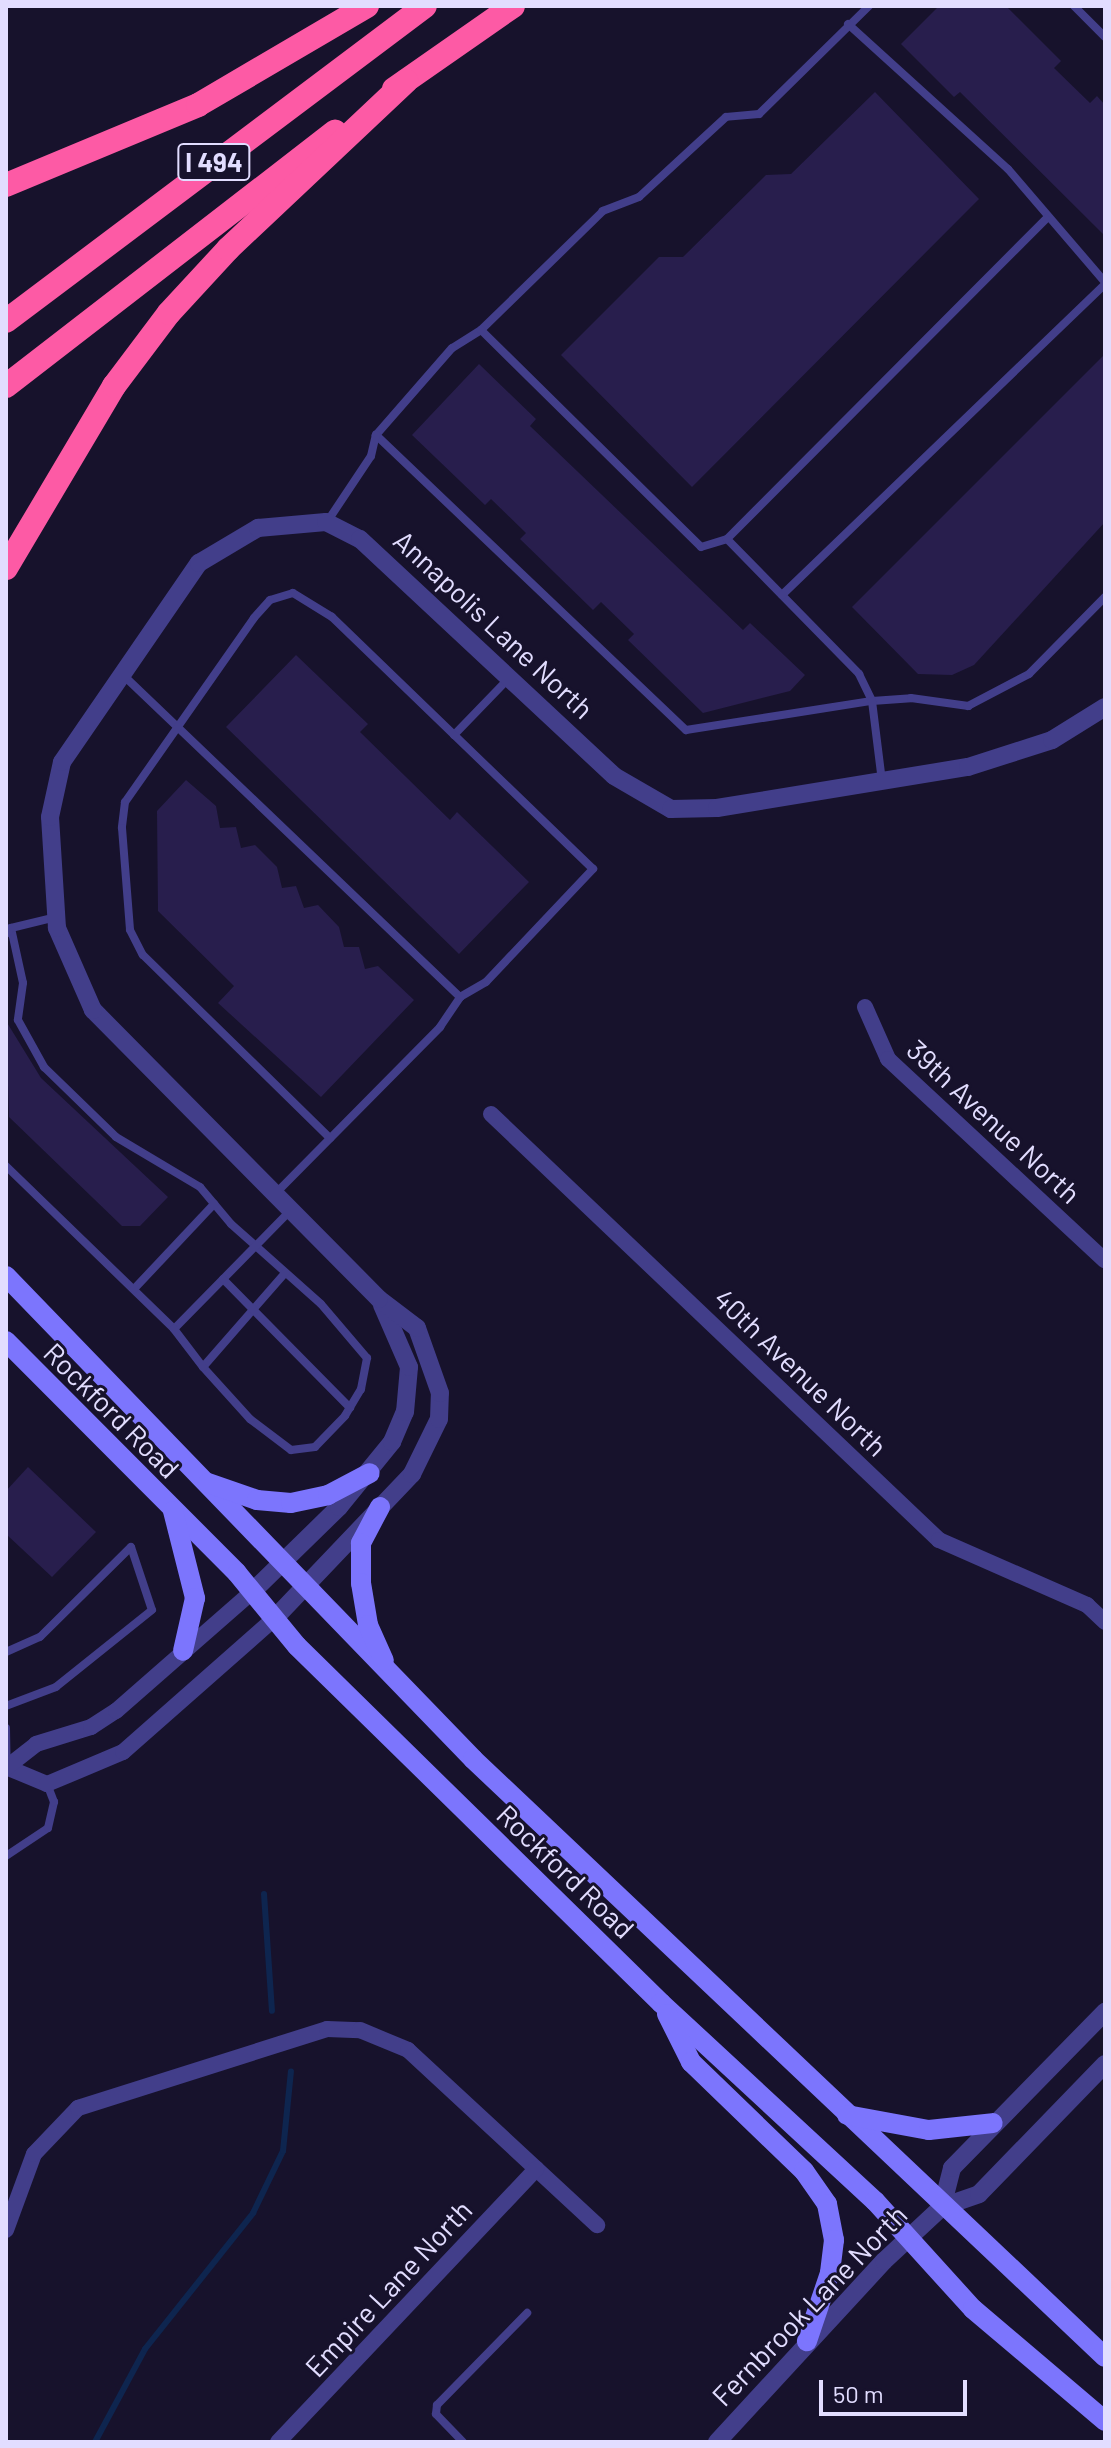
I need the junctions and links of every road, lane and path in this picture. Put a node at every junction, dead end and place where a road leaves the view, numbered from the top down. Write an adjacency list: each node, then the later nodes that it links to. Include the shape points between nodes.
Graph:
1 (367, 6): 9 (highway, via 198,105)
2 (425, 6): 12 (highway, I 494)
3 (513, 6): 8 (highway, I 494)
4 (869, 6): 6 (lane)
5 (1074, 6): 7 (lane)
6 (848, 24): 10 (lane, via 1008,169); 13 (lane, via 759,114 726,117 639,197 603,211)
7 (1105, 37)
8 (406, 81): 14 (highway, I 494); 18 (highway, via 228,249 161,323 96,415)
9 (6, 185)
10 (1046, 219): 11 (lane); 17 (lane)
11 (1105, 283): 19 (lane)
12 (6, 321)
13 (481, 330): 15 (lane, via 452,348); 17 (lane, via 701,547)
14 (6, 386)
15 (376, 435): 16 (lane, via 371,456); 23 (lane, via 686,730)
16 (326, 522): 21 (street, via 258,528 226,542 199,563); 22 (street, Annapolis Lane North, via 388,559)
17 (727, 539): 19 (lane)
18 (6, 568)
19 (782, 595): 23 (lane, via 859,674)
20 (1105, 597): 23 (lane, via 1029,674 968,706 911,698)
21 (121, 673): 25 (lane); 28 (street, via 75,738 53,789)
22 (511, 676): 26 (lane); 27 (street, Annapolis Lane North, via 614,776 671,809)
23 (872, 701): 27 (lane)
24 (1105, 707): 27 (street, Annapolis Lane North, via 1013,756)
25 (178, 725): 26 (lane, via 254,618 270,600 293,593 332,617); 30 (lane); 33 (lane, via 125,802 130,930 143,955)
26 (454, 735): 30 (lane, via 593,869 486,982)
27 (882, 781)
28 (56, 917): 29 (lane); 35 (street, via 93,1010)
29 (8, 931): 36 (lane, via 23,983 18,1020 44,1067 116,1137 200,1187)
30 (460, 997): 33 (lane, via 440,1027)
31 (865, 1007): 39 (street, 39th Avenue North, via 888,1059)
32 (491, 1114): 58 (street, 40th Avenue North, via 939,1540 1087,1605)
33 (330, 1138): 35 (lane)
34 (6, 1166): 43 (lane)
35 (277, 1192): 37 (street)
36 (214, 1204): 38 (lane); 43 (lane)
37 (293, 1208): 38 (lane); 44 (street)
38 (255, 1246): 40 (lane); 42 (lane)
39 (1105, 1261)
40 (285, 1273): 45 (lane); 49 (lane, via 367,1358)
41 (6, 1276): 51 (main road, Rockford Road)
42 (223, 1279): 45 (lane); 46 (lane)
43 (134, 1289): 46 (lane)
44 (379, 1299): 50 (street, via 398,1337 410,1387 392,1442); 52 (street, via 417,1328 440,1393 429,1447)
45 (252, 1307): 48 (lane); 49 (lane)
46 (174, 1329): 48 (lane)
47 (6, 1341): 53 (main road, Rockford Road)
48 (203, 1367): 49 (lane, via 250,1419 291,1450 315,1447)
49 (350, 1408)
50 (370, 1473): 51 (main road, via 328,1495 291,1503 257,1500); 54 (street)
51 (200, 1480): 54 (main road, Rockford Road)
52 (380, 1507): 55 (street); 61 (main road, via 361,1543 361,1583 368,1625)
53 (173, 1511): 56 (main road, Rockford Road); 59 (main road, via 195,1598)
54 (282, 1563): 55 (main road, Rockford Road); 56 (street)
55 (305, 1587): 57 (street); 61 (main road, Rockford Road)
56 (252, 1592): 57 (main road, Rockford Road); 59 (street)
57 (274, 1619): 65 (street, via 123,1752); 67 (main road, Rockford Road)
58 (1105, 1622)
59 (183, 1651): 64 (street, via 116,1711 91,1727 36,1744)
60 (6, 1652): 62 (lane, via 40,1637 131,1547 152,1610 56,1687)
61 (390, 1676): 70 (main road, Rockford Road)
62 (6, 1706)
63 (6, 1728): 64 (lane)
64 (6, 1767): 65 (street)
65 (47, 1784): 66 (lane, via 54,1802 48,1828)
66 (6, 1856)
67 (661, 2003): 76 (main road, Rockford Road, via 875,2201); 78 (main road, via 691,2062 804,2171 827,2204 834,2240 830,2273)
68 (1105, 2012): 71 (street, Fernbrook Lane North)
69 (1105, 2064): 73 (street, Fernbrook Lane North, via 979,2194)
70 (845, 2114): 71 (main road, via 929,2130); 73 (main road, Rockford Road)
71 (993, 2123): 73 (street, Fernbrook Lane North, via 952,2168)
72 (536, 2169): 74 (street); 75 (street, via 427,2065 385,2038 327,2029 214,2060 78,2108 34,2154); 81 (street, Empire Lane North)
73 (942, 2207): 76 (street, Fernbrook Lane North); 79 (main road, Rockford Road)
74 (597, 2225)
75 (6, 2230)
76 (908, 2241): 78 (street, Fernbrook Lane North); 80 (main road, Rockford Road, via 973,2309)
77 (527, 2313): 82 (lane, via 437,2405 436,2414)
78 (807, 2341): 83 (street, Fernbrook Lane North)
79 (1105, 2357)
80 (1105, 2421)
81 (278, 2442)
82 (463, 2442)
83 (717, 2442)

